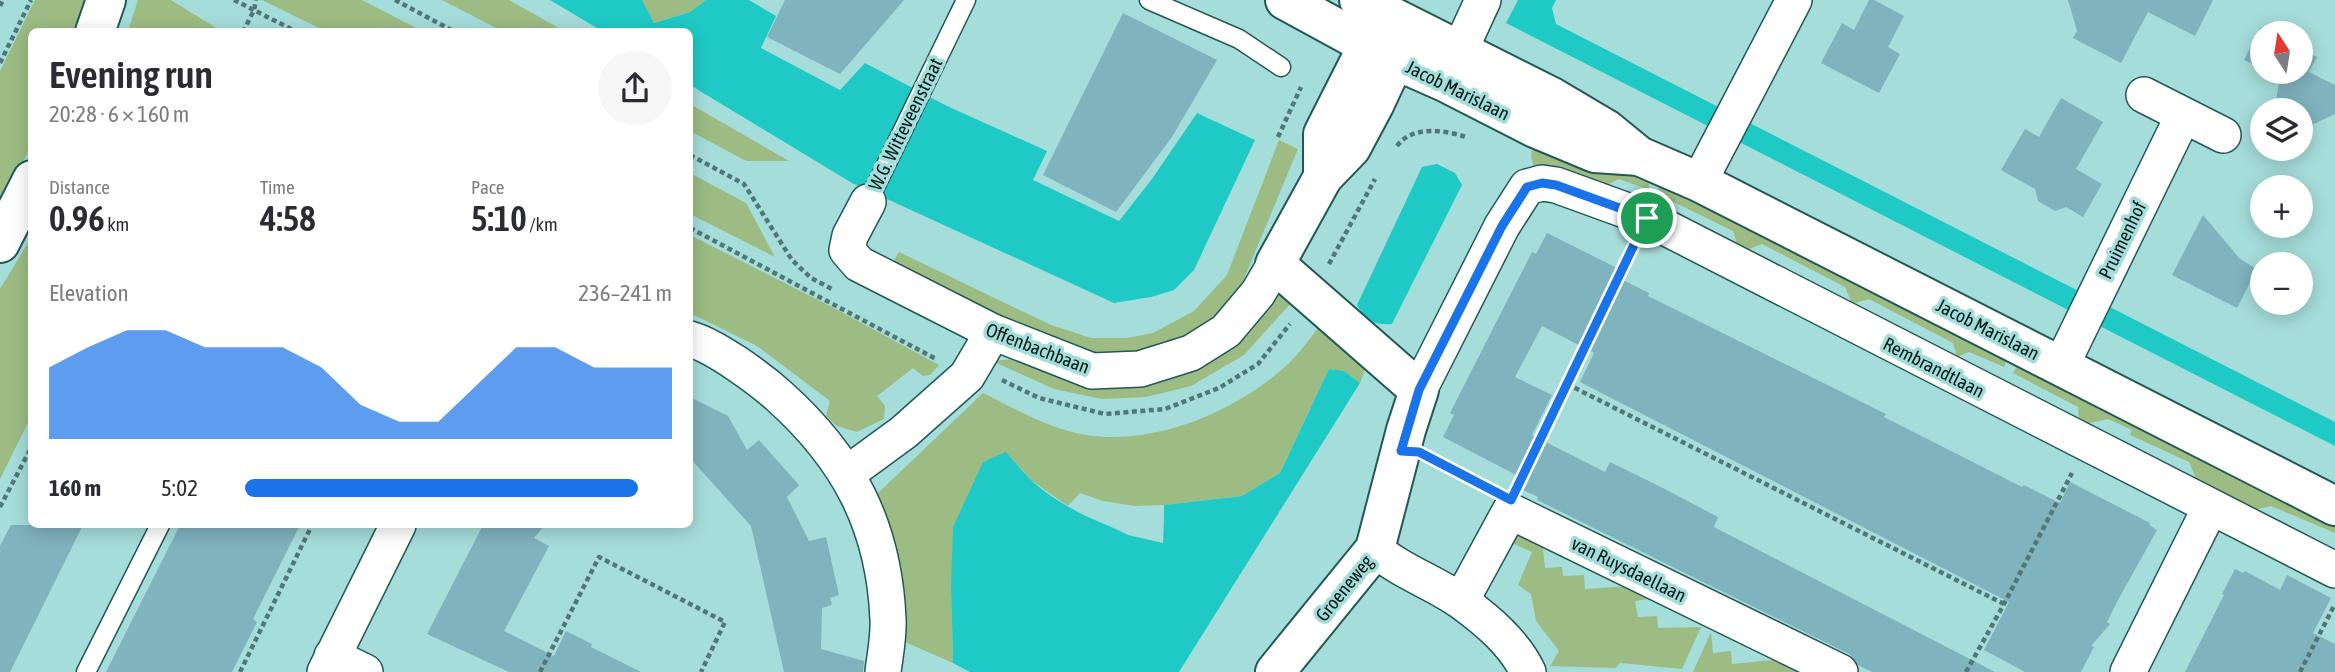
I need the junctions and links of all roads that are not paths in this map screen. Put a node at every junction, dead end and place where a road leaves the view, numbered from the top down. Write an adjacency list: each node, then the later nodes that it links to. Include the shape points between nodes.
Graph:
1 (106, 0): 9 (main road)
2 (966, 0): 19 (lane, W.G. Witteveenstraat)
3 (1149, 0): 12 (lane, via 1239,39)
4 (1285, 0): 10 (main road, Jacob Marislaan)
5 (1359, 0): 8 (main road, Jacob Marislaan)
6 (1483, 0): 11 (street)
7 (1794, 0): 16 (street)
8 (1399, 20): 10 (main road, Offenbachbaan); 11 (main road, Jacob Marislaan)
9 (96, 28)
10 (1382, 52): 11 (main road, Jacob Marislaan); 22 (main road, Offenbachbaan, via 1323,134 1323,177)
11 (1452, 66): 16 (main road, Jacob Marislaan, via 1535,128 1595,153 1639,156)
12 (1281, 67)
13 (2144, 95): 14 (street)
14 (2183, 116): 15 (street); 25 (street, Pruimenhof)
15 (2223, 135)
16 (1699, 182): 25 (main road, Jacob Marislaan)
17 (1527, 187): 26 (street, Groeneweg, via 1502,226); 29 (street, Rembrandtlaan, via 1556,185 1647,218)
18 (28, 188): 20 (main road)
19 (867, 202): 21 (street, W.G. Witteveenstraat)
20 (0, 243)
21 (847, 250): 23 (street, Offenbachbaan, via 859,264)
22 (1275, 264): 23 (street, Offenbachbaan, via 1226,331 1191,353 1140,369 1092,371); 26 (main road)
23 (993, 332): 27 (street, via 967,376 904,432)
24 (693, 341): 27 (street, via 760,379 809,423)
25 (2061, 366): 28 (main road, Jacob Marislaan)
26 (1419, 390): 32 (main road, Groeneweg)
27 (848, 473): 38 (street, via 883,564 888,621)
28 (2335, 506)
29 (2210, 508): 33 (street, Rembrandtlaan); 42 (street)
30 (158, 528): 36 (lane)
31 (396, 528): 35 (street)
32 (1375, 549): 34 (street, via 1389,562); 39 (main road, Groeneweg)
33 (2335, 570)
34 (1461, 601): 40 (street, via 1499,632); 41 (street, van Ruysdaellaan, via 1510,511)
35 (328, 664): 37 (street)
36 (86, 672)
37 (365, 672)
38 (883, 672)
39 (1275, 672)
40 (1528, 672)
41 (1840, 672)
42 (2128, 672)

